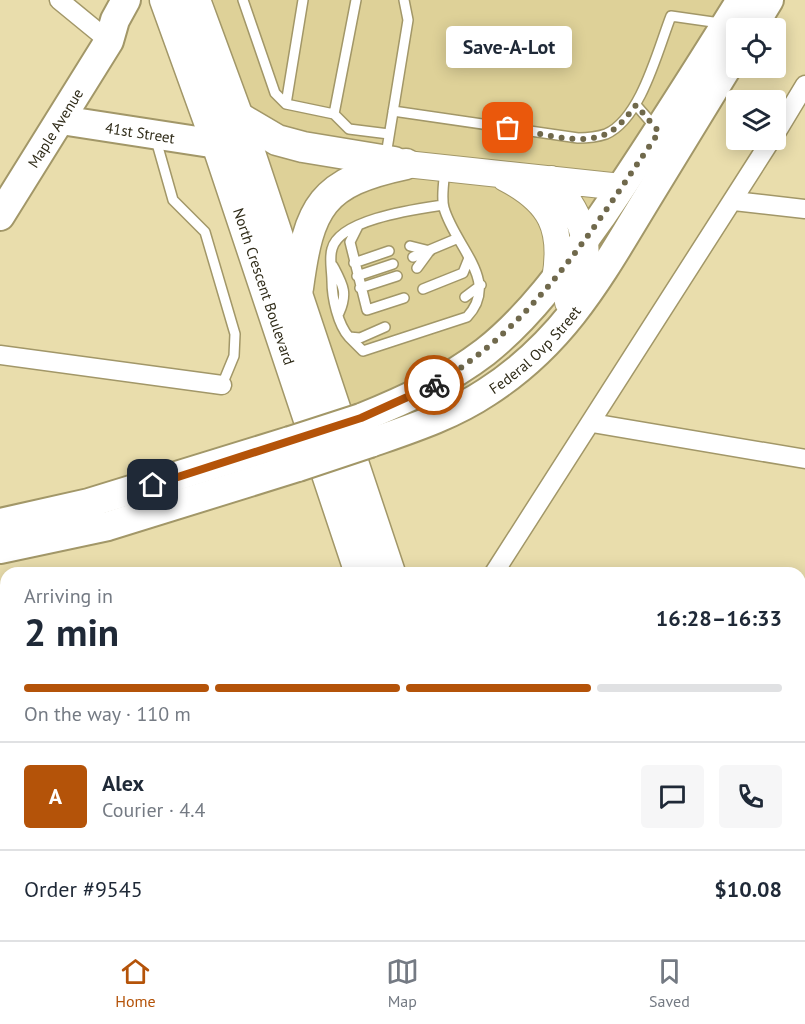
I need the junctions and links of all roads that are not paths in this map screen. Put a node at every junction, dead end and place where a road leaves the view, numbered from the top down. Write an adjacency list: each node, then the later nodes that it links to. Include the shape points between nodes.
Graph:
1 (58, 0): 14 (street)
2 (126, 0): 14 (main road, Maple Avenue)
3 (165, 0): 27 (highway, North Crescent Boulevard)
4 (195, 0): 23 (highway, North Crescent Boulevard)
5 (243, 0): 18 (lane, via 275,93)
6 (303, 0): 18 (lane)
7 (356, 0): 21 (lane)
8 (404, 0): 20 (lane, via 408,20)
9 (741, 0): 11 (main road, Federal Ovp Street)
10 (769, 0): 12 (main road, Federal Ovp Street)
11 (740, 18)
12 (748, 18)
13 (726, 24): 19 (lane, via 671,16)
14 (109, 41): 24 (main road, Maple Avenue)
15 (726, 43): 25 (main road, Federal Ovp Street)
16 (726, 69): 61 (main road, Federal Ovp Street, via 575,314)
17 (805, 85): 22 (street)
18 (286, 104): 21 (lane)
19 (636, 105): 20 (lane, via 620,125 607,133 578,138); 25 (lane)
20 (393, 111): 29 (lane)
21 (334, 114): 29 (lane, via 349,129)
22 (786, 116)
23 (238, 117): 29 (highway, via 277,140 303,147); 55 (highway, North Crescent Boulevard)
24 (61, 120): 26 (main road, 41st Street); 37 (main road, Maple Avenue)
25 (659, 132): 33 (main road, Federal Ovp Street)
26 (154, 135): 27 (main road, 41st Street); 62 (lane, via 173,200 205,232 236,334 234,356)
27 (217, 144): 69 (highway, North Crescent Boulevard)
28 (765, 150): 34 (street)
29 (393, 153): 30 (main road); 55 (highway, via 348,182 322,206 307,233)
30 (445, 168): 31 (main road); 35 (lane)
31 (494, 172): 32 (main road); 51 (main road, via 535,196 550,216 558,260)
32 (551, 179): 33 (main road); 40 (main road, via 569,200)
33 (621, 187): 40 (main road, Federal Ovp Street)
34 (734, 201): 36 (street); 63 (street)
35 (443, 205): 38 (lane); 39 (lane)
36 (805, 209)
37 (0, 216)
38 (359, 224): 46 (lane, via 350,242); 59 (lane, via 339,236 332,249 332,288 343,330)
39 (456, 239): 43 (lane); 45 (lane)
40 (584, 241): 51 (main road, Federal Ovp Street); 61 (main road, via 587,262 579,287)
41 (410, 246): 43 (lane)
42 (389, 251): 46 (lane)
43 (430, 251): 44 (lane); 48 (lane)
44 (413, 257)
45 (469, 258): 52 (lane); 54 (lane, via 463,273)
46 (354, 263): 49 (lane)
47 (393, 264): 49 (lane)
48 (417, 268)
49 (357, 276): 53 (lane)
50 (397, 276): 53 (lane)
51 (555, 280): 64 (main road, Federal Ovp Street, via 512,328 478,357)
52 (480, 281): 56 (lane); 59 (lane, via 478,306 467,317 363,351)
53 (360, 288): 57 (lane, via 367,310)
54 (423, 289)
55 (297, 294): 70 (highway, North Crescent Boulevard)
56 (465, 297)
57 (404, 298)
58 (385, 327): 59 (lane, via 360,338)
59 (349, 337)
60 (0, 355): 62 (street)
61 (514, 374): 64 (main road, Federal Ovp Street, via 447,413)
62 (222, 386)
63 (592, 423): 66 (street); 71 (street)
64 (365, 430): 65 (main road, Federal Ovp Street, bridge)
65 (294, 454): 67 (main road, Federal Ovp Street); 68 (main road, Federal Ovp Street, via 108,526)
66 (805, 459)
67 (0, 523)
68 (0, 549)
69 (358, 567)
70 (388, 567)
71 (498, 567)

